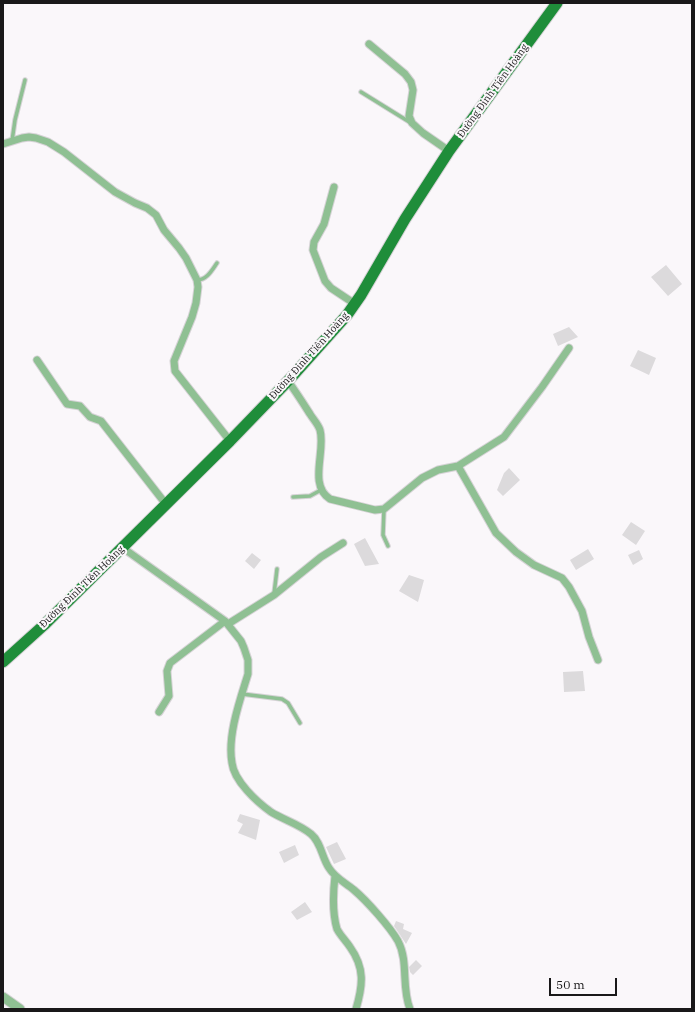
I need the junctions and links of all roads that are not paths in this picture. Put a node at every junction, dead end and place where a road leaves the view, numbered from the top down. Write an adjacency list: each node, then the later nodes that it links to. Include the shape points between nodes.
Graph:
1 (557, 3): 8 (main road, Đường Đinh Tiên Hoàng)
2 (369, 44): 5 (street, via 411,82 413,90 409,116)
3 (25, 80): 6 (lane)
4 (361, 92): 5 (lane)
5 (412, 124): 8 (street)
6 (12, 141): 7 (street); 11 (street, via 29,137 48,142 115,192 154,213 179,248)
7 (3, 144)
8 (449, 151): 12 (main road, Đường Đinh Tiên Hoàng, via 405,218)
9 (334, 187): 12 (street, via 324,224 314,242 313,250 325,281)
10 (217, 263): 11 (lane, via 205,277)
11 (197, 280): 16 (street, via 196,303 174,365 179,376)
12 (355, 304): 15 (main road, Đường Đinh Tiên Hoàng)
13 (569, 348): 17 (street, via 504,437)
14 (37, 360): 20 (street, via 67,404 80,406 90,417 100,421)
15 (288, 381): 16 (main road, Đường Đinh Tiên Hoàng); 18 (street, via 320,430 318,469)
16 (230, 441): 20 (main road, Đường Đinh Tiên Hoàng)
17 (458, 466): 21 (street, via 438,470 422,478); 28 (street, via 496,533 516,552 534,565 562,578 569,587 582,612)
18 (321, 490): 19 (lane, via 310,496); 21 (street, via 330,499 375,510)
19 (293, 497)
20 (165, 503): 24 (main road, Đường Đinh Tiên Hoàng)
21 (384, 509): 23 (lane, via 383,535)
22 (343, 543): 26 (street, via 321,557)
23 (388, 546)
24 (123, 548): 27 (street); 29 (main road, Đường Đinh Tiên Hoàng)
25 (277, 569): 26 (lane)
26 (274, 595): 27 (street)
27 (226, 622): 30 (street, via 241,641 248,660 248,674); 31 (street, via 170,663 167,671 169,696)
28 (598, 660)
29 (3, 662)
30 (242, 694): 32 (lane, via 282,699 288,703); 33 (street, via 232,745 232,764 235,773 263,805 312,835)
31 (160, 712)
32 (300, 723)
33 (335, 876): 37 (street, via 336,925 353,952 362,976); 38 (street, via 360,896 398,941 402,952 406,998)
34 (4, 998): 35 (street); 36 (street)
35 (10, 1009)
36 (20, 1009)
37 (356, 1009)
38 (410, 1009)

